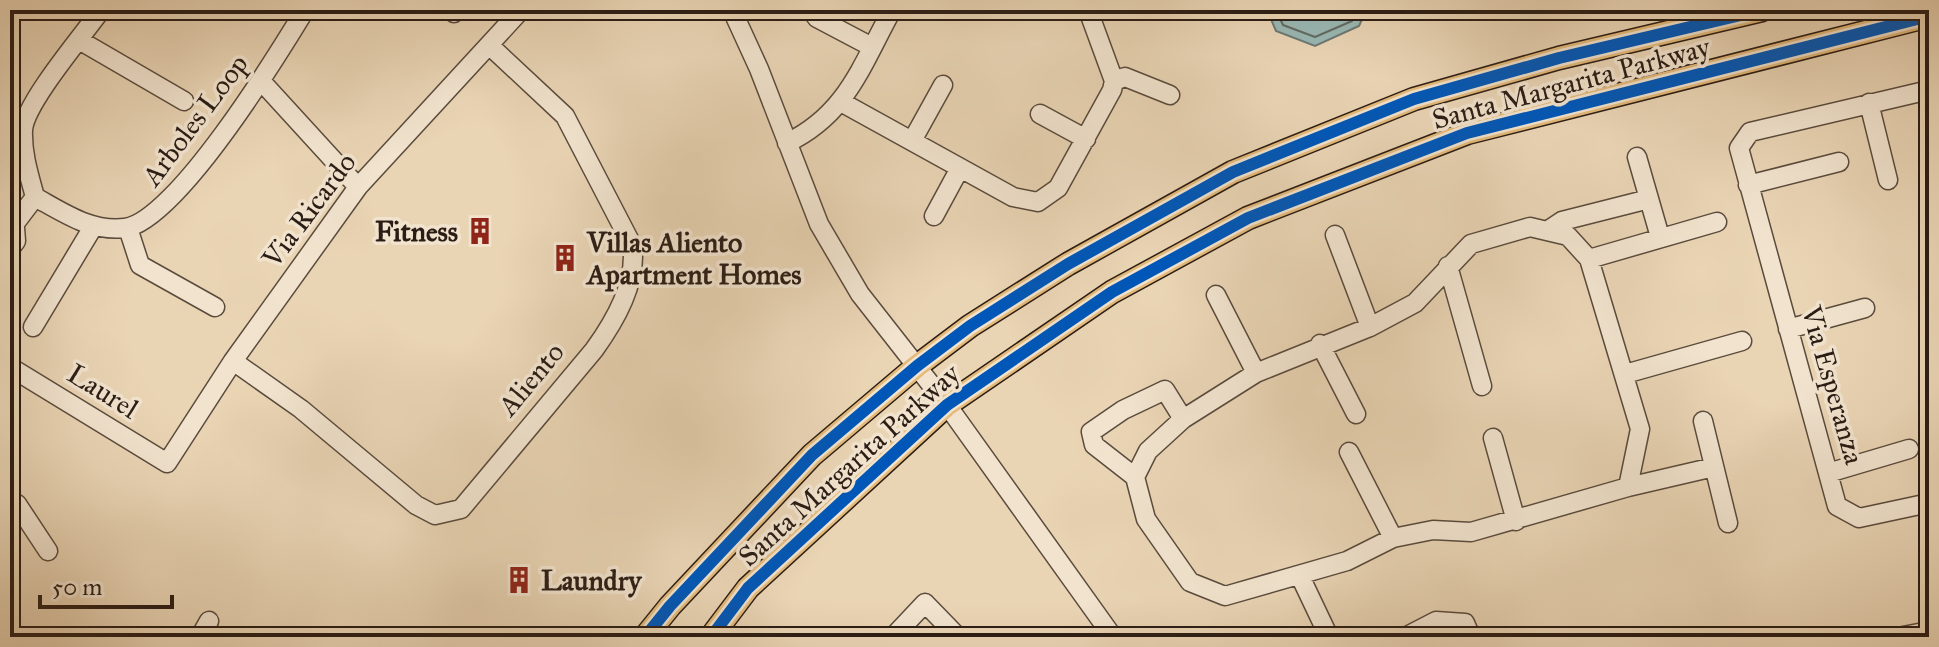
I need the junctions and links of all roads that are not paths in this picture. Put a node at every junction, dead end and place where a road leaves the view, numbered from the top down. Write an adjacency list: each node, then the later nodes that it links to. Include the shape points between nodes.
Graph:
1 (101, 10): 10 (street)
2 (305, 10): 14 (street, Arboles Loop)
3 (521, 10): 11 (street, Via Ricardo)
4 (732, 10): 24 (street)
5 (811, 10): 12 (street)
6 (892, 10): 12 (street)
7 (1088, 10): 13 (street)
8 (1762, 10): 54 (main road, Santa Margarita Parkway, via 1414,99 1233,172 1068,264)
9 (1929, 16): 59 (main road, Santa Margarita Parkway, via 1551,110 1426,147 1248,218 1112,292)
10 (79, 40): 18 (street); 28 (street, via 25,119)
11 (489, 45): 31 (street, Via Ricardo); 53 (street, Aliento, via 565,116 632,245 631,276 613,325 594,350 461,509 435,515)
12 (872, 47): 19 (street)
13 (1114, 81): 17 (street, via 1125,77); 22 (street)
14 (262, 82): 31 (street); 37 (street, Arboles Loop, via 163,209)
15 (943, 85): 23 (street)
16 (1929, 90): 20 (street, Via Esperanza)
17 (1170, 95)
18 (184, 101)
19 (841, 102): 23 (street); 24 (street, via 819,127)
20 (1869, 103): 29 (street); 30 (street, Via Esperanza, via 1750,132 1739,148)
21 (1040, 114): 22 (street)
22 (1086, 139): 27 (street, via 1058,188 1038,202 1013,197)
23 (912, 141): 27 (street)
24 (787, 143): 54 (street, via 819,224 843,267)
25 (1637, 157): 33 (street)
26 (1839, 162): 30 (street)
27 (960, 168): 34 (street)
28 (19, 170): 32 (street)
29 (1888, 180)
30 (1748, 185): 50 (street, Via Esperanza)
31 (358, 187): 53 (street, Via Ricardo)
32 (35, 197): 36 (street); 38 (street)
33 (1649, 199): 39 (street, via 1562,221); 41 (street)
34 (934, 216)
35 (1717, 222): 41 (street)
36 (93, 227): 37 (street); 48 (street)
37 (128, 228): 46 (street, via 140,265)
38 (12, 229): 42 (street, via 16,241)
39 (1550, 229): 43 (street, via 1568,236); 44 (street, via 1530,227 1471,244)
40 (1335, 235): 49 (street)
41 (1660, 237): 43 (street)
42 (10, 249)
43 (1589, 259): 57 (street)
44 (1448, 266): 49 (street, via 1415,303); 58 (street)
45 (1216, 295): 56 (street)
46 (215, 307)
47 (1865, 308): 50 (street)
48 (33, 327)
49 (1370, 327): 52 (street)
50 (1788, 329): 68 (street, Via Esperanza)
51 (1742, 341): 57 (street)
52 (1320, 344): 56 (street); 60 (street)
53 (233, 361): 66 (street, Via Ricardo)
54 (917, 366): 59 (street); 80 (main road, Santa Margarita Parkway, via 812,455)
55 (10, 367): 66 (street, Laurel)
56 (1256, 373): 61 (street)
57 (1625, 374): 70 (street, via 1640,429)
58 (1482, 386)
59 (947, 405): 81 (main road, Santa Margarita Parkway, via 748,588); 84 (street)
60 (1356, 414)
61 (1183, 419): 69 (street, via 1148,451); 69 (street, via 1165,390 1091,432 1094,445)
62 (1703, 421): 67 (street)
63 (1493, 438): 73 (street)
64 (1909, 449): 68 (street)
65 (1349, 452): 75 (street)
66 (167, 463)
67 (1714, 467): 70 (street); 74 (street)
68 (1828, 473): 72 (street, Via Esperanza, via 1837,506 1848,515 1859,518)
69 (1135, 477): 77 (street, via 1146,519 1190,582 1225,596)
70 (1628, 487): 73 (street)
71 (10, 500): 76 (street)
72 (1929, 503)
73 (1516, 521): 75 (street, via 1471,532 1433,530)
74 (1728, 523)
75 (1393, 538): 77 (street)
76 (48, 551)
77 (1300, 576): 85 (street)
78 (1468, 630): 86 (street, via 1436,621)
79 (1929, 631): 87 (street)
80 (645, 637)
81 (711, 637)
82 (893, 637): 83 (street, via 925,603)
83 (958, 637)
84 (1113, 637)
85 (1329, 637)
86 (1405, 637)
87 (1898, 637)

